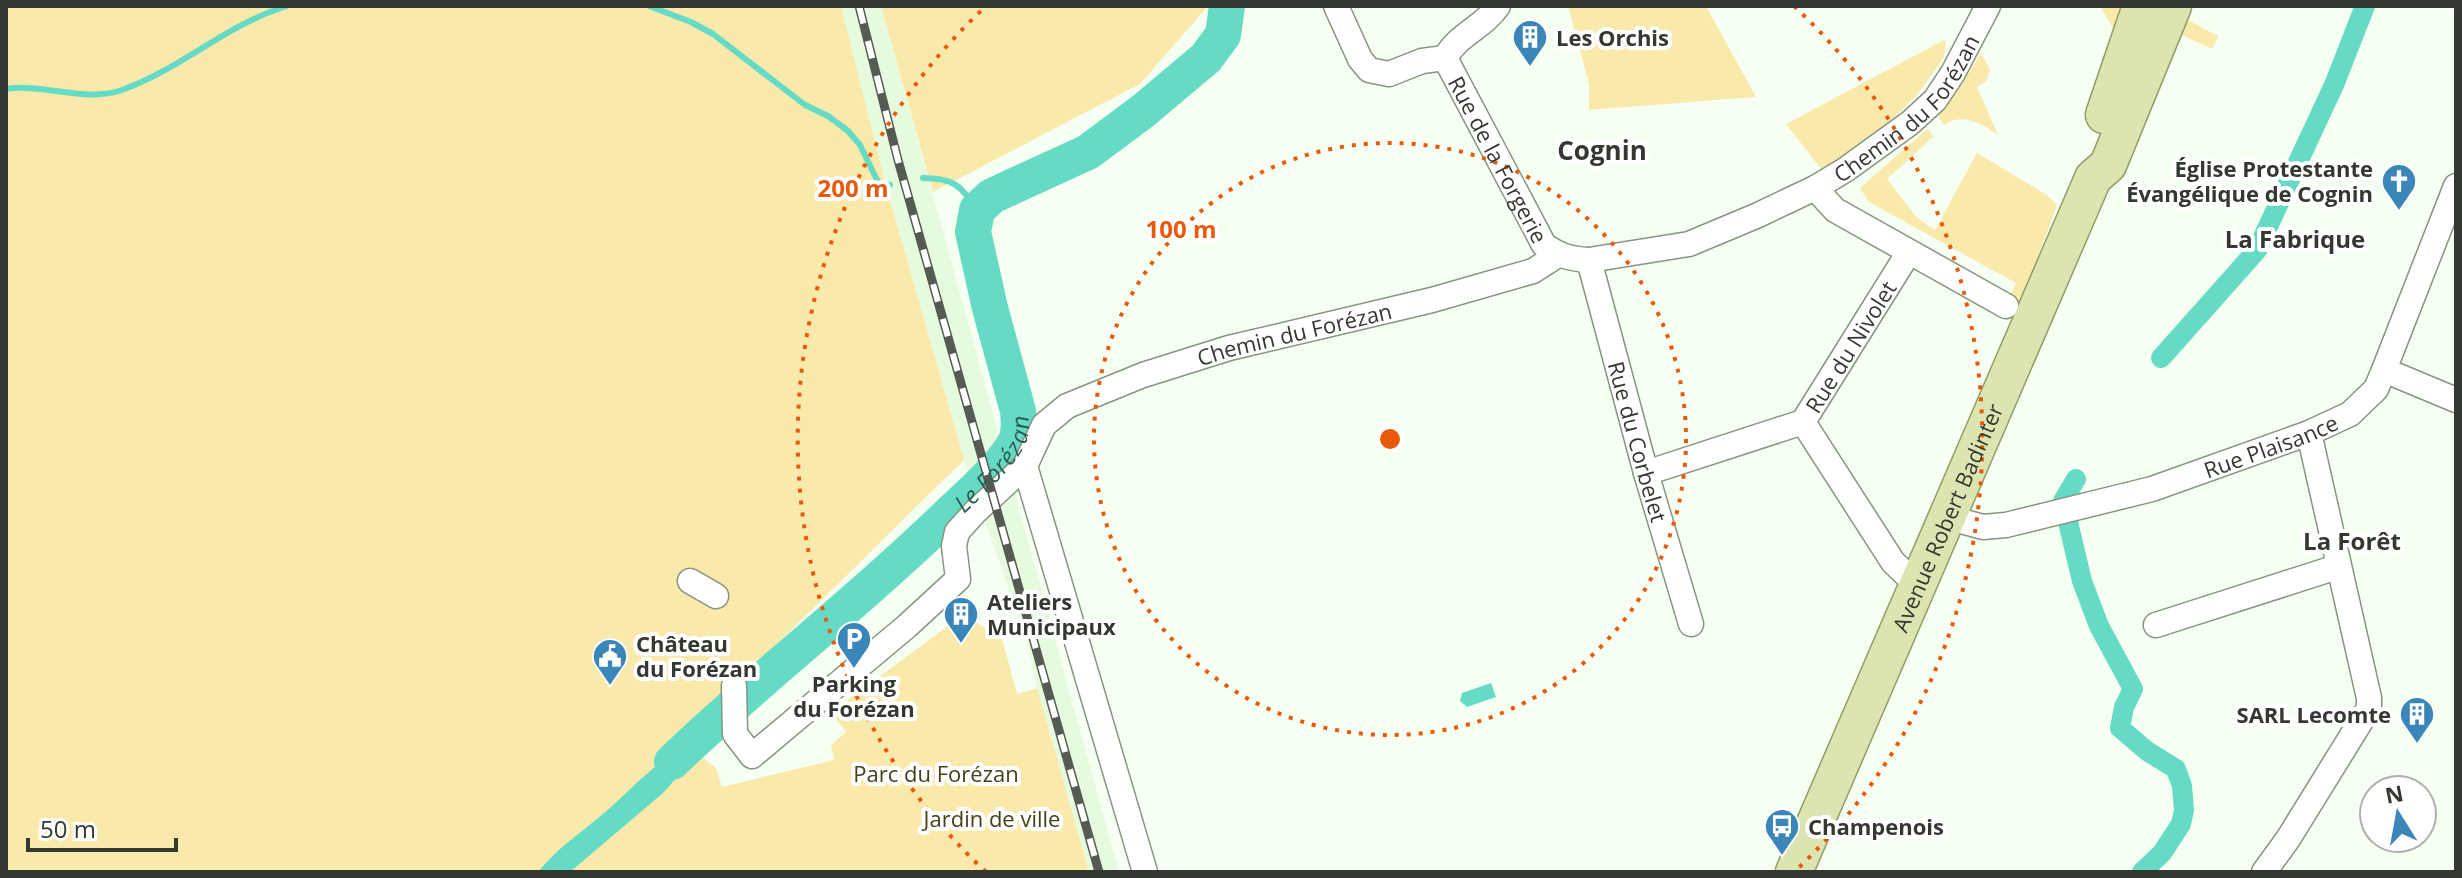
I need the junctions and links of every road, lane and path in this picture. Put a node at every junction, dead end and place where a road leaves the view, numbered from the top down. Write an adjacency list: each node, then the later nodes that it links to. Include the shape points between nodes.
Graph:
1 (1336, 6): 6 (street, Rue de la Forgerie, via 1369,70 1389,74)
2 (1498, 6): 6 (street, Rue de la Forgerie, via 1453,43)
3 (1988, 6): 9 (street, Chemin du Forézan, via 1935,100 1901,130)
4 (2141, 6): 7 (main road, via 2095,143)
5 (2173, 6): 7 (main road, via 2108,165)
6 (1445, 58): 11 (street, Rue de la Forgerie, via 1544,245)
7 (2093, 178): 20 (main road, Avenue Robert Badinter)
8 (2456, 186): 14 (street, Rue Plaisance)
9 (1815, 188): 10 (street, via 1835,210); 12 (street, Chemin du Forézan, via 1689,244)
10 (1909, 252): 13 (street); 16 (street, Rue du Nivolet)
11 (1558, 255): 12 (street, Chemin du Forézan); 18 (street, Chemin du Forézan, via 1533,271 1143,375 1052,416 1036,437)
12 (1589, 260): 19 (street, Rue du Corbelet)
13 (2006, 306)
14 (2384, 370): 15 (street); 17 (street, Rue Plaisance, via 2376,389 2350,414)
15 (2456, 400)
16 (1803, 422): 19 (street, Rue du Nivolet); 23 (street, via 1893,562)
17 (2309, 433): 20 (street, Rue Plaisance, via 2152,489 2006,525 1983,527); 21 (street)
18 (1025, 466): 27 (street, Chemin du Forézan, via 957,532 958,579 752,756 735,734); 29 (street)
19 (1646, 473): 25 (street, Rue du Corbelet)
20 (1946, 517): 23 (main road, Avenue Robert Badinter)
21 (2337, 567): 26 (street); 30 (street, via 2369,708)
22 (690, 581): 24 (street)
23 (1917, 585): 28 (main road, Avenue Robert Badinter)
24 (716, 596)
25 (1691, 624)
26 (2156, 625)
27 (734, 686)
28 (1797, 864)
29 (1145, 872)
30 (2264, 872)

